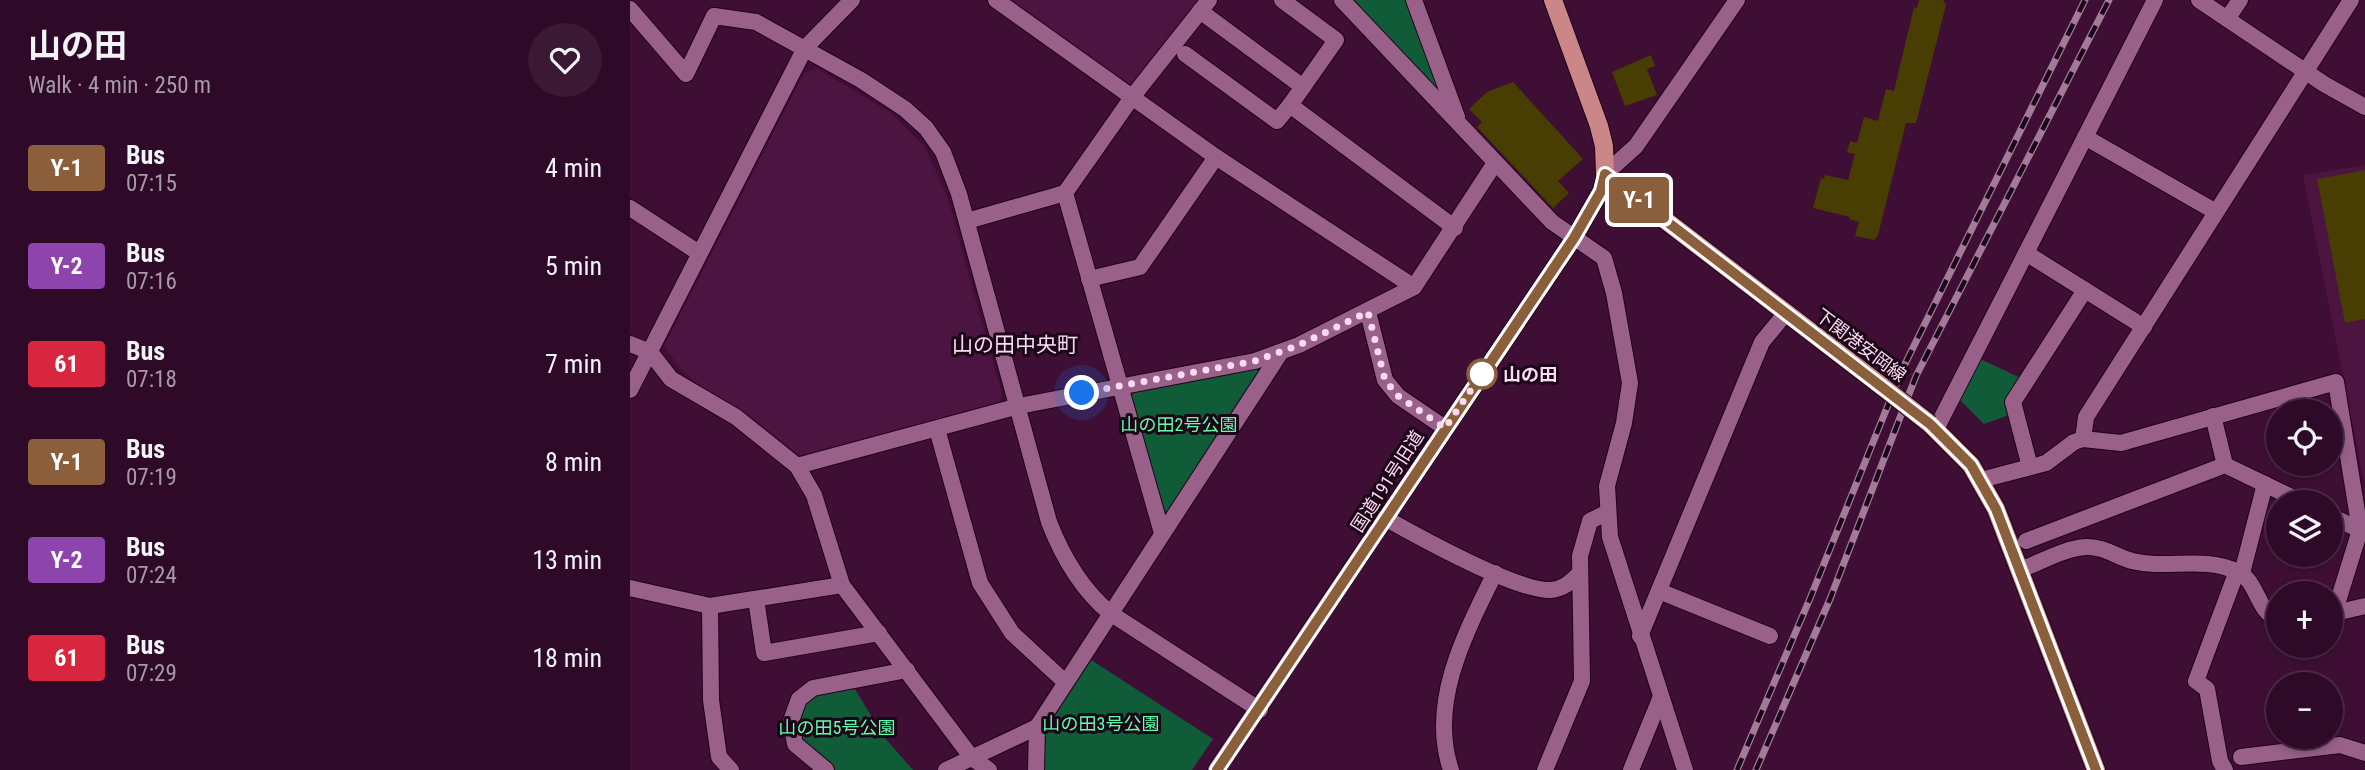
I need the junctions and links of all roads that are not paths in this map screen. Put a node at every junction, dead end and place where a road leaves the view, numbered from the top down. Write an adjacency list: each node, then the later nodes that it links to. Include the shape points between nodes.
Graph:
1 (852, 0): 15 (street)
2 (996, 0): 19 (street)
3 (1283, 0): 18 (street, via 1336,40)
4 (1342, 0): 22 (street)
5 (1414, 0): 22 (street)
6 (1553, 0): 26 (main road, via 1599,126)
7 (1737, 0): 26 (street, via 1636,146)
8 (2155, 0): 23 (street)
9 (2199, 0): 14 (street)
10 (2240, 0): 14 (street)
11 (2351, 0): 17 (street)
12 (1204, 5): 18 (street); 19 (street)
13 (630, 9): 15 (street, via 686,74 715,16 756,22)
14 (2227, 19): 17 (street)
15 (805, 48): 30 (street, via 888,96 926,128 949,165); 33 (street)
16 (1185, 54): 20 (street, via 1277,121)
17 (2306, 71): 21 (street); 29 (street)
18 (1303, 87): 20 (street)
19 (1133, 96): 24 (street); 27 (street)
20 (1290, 105): 31 (street)
21 (2365, 107)
22 (1459, 122): 25 (street)
23 (2085, 137): 29 (street); 34 (street)
24 (1216, 157): 35 (street, via 1140,267); 36 (street)
25 (1494, 163): 31 (street); 32 (street)
26 (1605, 174): 32 (street, 国道191号旧道, via 1601,191); 39 (main road, 下関港安岡線)
27 (1065, 193): 30 (street); 35 (street)
28 (630, 208): 33 (street)
29 (2216, 212): 40 (street)
30 (967, 221): 46 (street)
31 (1455, 228): 36 (street)
32 (1574, 238): 49 (street, 国道191号旧道); 58 (street, via 1604,258 1628,370 1628,401 1606,486)
33 (699, 253): 42 (street)
34 (2026, 253): 37 (street); 48 (street)
35 (1089, 279): 44 (street)
36 (1414, 287): 38 (street)
37 (2085, 290): 40 (street); 54 (street, via 2013,402)
38 (1368, 312): 43 (street); 49 (street, via 1385,380 1398,396)
39 (1785, 314): 48 (main road, 下関港安岡線, bridge); 71 (street, via 1762,342)
40 (2144, 327): 51 (street, via 2086,417)
41 (630, 344): 42 (street)
42 (650, 352): 45 (street); 53 (street, via 671,379 736,417)
43 (1281, 352): 44 (street); 62 (street)
44 (1119, 386): 46 (street); 62 (street)
45 (630, 390)
46 (1018, 406): 50 (street); 77 (street, via 1053,533 1077,578)
47 (2213, 416): 51 (street, via 2121,443); 52 (street); 61 (street, via 2336,382)
48 (1933, 427): 55 (main road, 下関港安岡線)
49 (1445, 428): 59 (street, 国道191号旧道)
50 (937, 429): 53 (street); 82 (street, via 979,583 1012,633)
51 (2083, 439): 54 (street, via 2056,458)
52 (2225, 465): 56 (street); 63 (street)
53 (797, 466): 69 (street, via 814,495)
54 (2030, 467): 55 (street)
55 (1981, 480): 64 (main road, 下関港安岡線)
56 (2265, 484): 57 (street); 65 (street)
57 (2277, 490)
58 (1608, 512): 67 (street, via 1590,521 1585,531); 79 (street, via 1610,537)
59 (1385, 518): 66 (street); 84 (street, 国道191号旧道)
60 (2343, 522): 61 (street)
61 (2360, 530): 68 (street)
62 (1162, 533): 77 (street)
63 (2026, 541)
64 (2020, 570): 65 (street, via 2091,547 2147,564 2199,562); 99 (main road, 下関港安岡線)
65 (2239, 572): 76 (street); 100 (street, via 2196,681 2207,689)
66 (1494, 573): 67 (street, via 1541,590 1554,590); 95 (street, via 1467,627 1450,679 1446,722)
67 (1579, 574): 96 (street, via 1582,681)
68 (2343, 581)
69 (842, 585): 72 (street); 78 (street)
70 (630, 588): 74 (street)
71 (1659, 591): 79 (street); 80 (street)
72 (756, 599): 74 (street); 78 (street, via 764,653)
73 (2365, 606): 75 (street)
74 (710, 607): 89 (street, via 712,711 719,757)
75 (2343, 611)
76 (2266, 612)
77 (1110, 613): 82 (street); 84 (street)
78 (879, 634): 81 (street)
79 (1640, 636): 83 (street)
80 (1770, 636)
81 (907, 670): 88 (street); 90 (street, via 813,688 799,699 791,721 795,744)
82 (1066, 682): 85 (street)
83 (1660, 699): 97 (street); 98 (street)
84 (1260, 710): 94 (street, 国道191号旧道)
85 (1037, 727): 88 (street); 93 (street)
86 (2365, 753): 87 (street, via 2340,745)
87 (2241, 757)
88 (972, 758): 91 (street); 92 (street)
89 (731, 770)
90 (826, 770)
91 (946, 770)
92 (989, 770)
93 (1036, 770)
94 (1216, 770)
95 (1451, 770)
96 (1545, 770)
97 (1631, 770)
98 (1685, 770)
99 (2096, 770)
100 (2225, 770)

